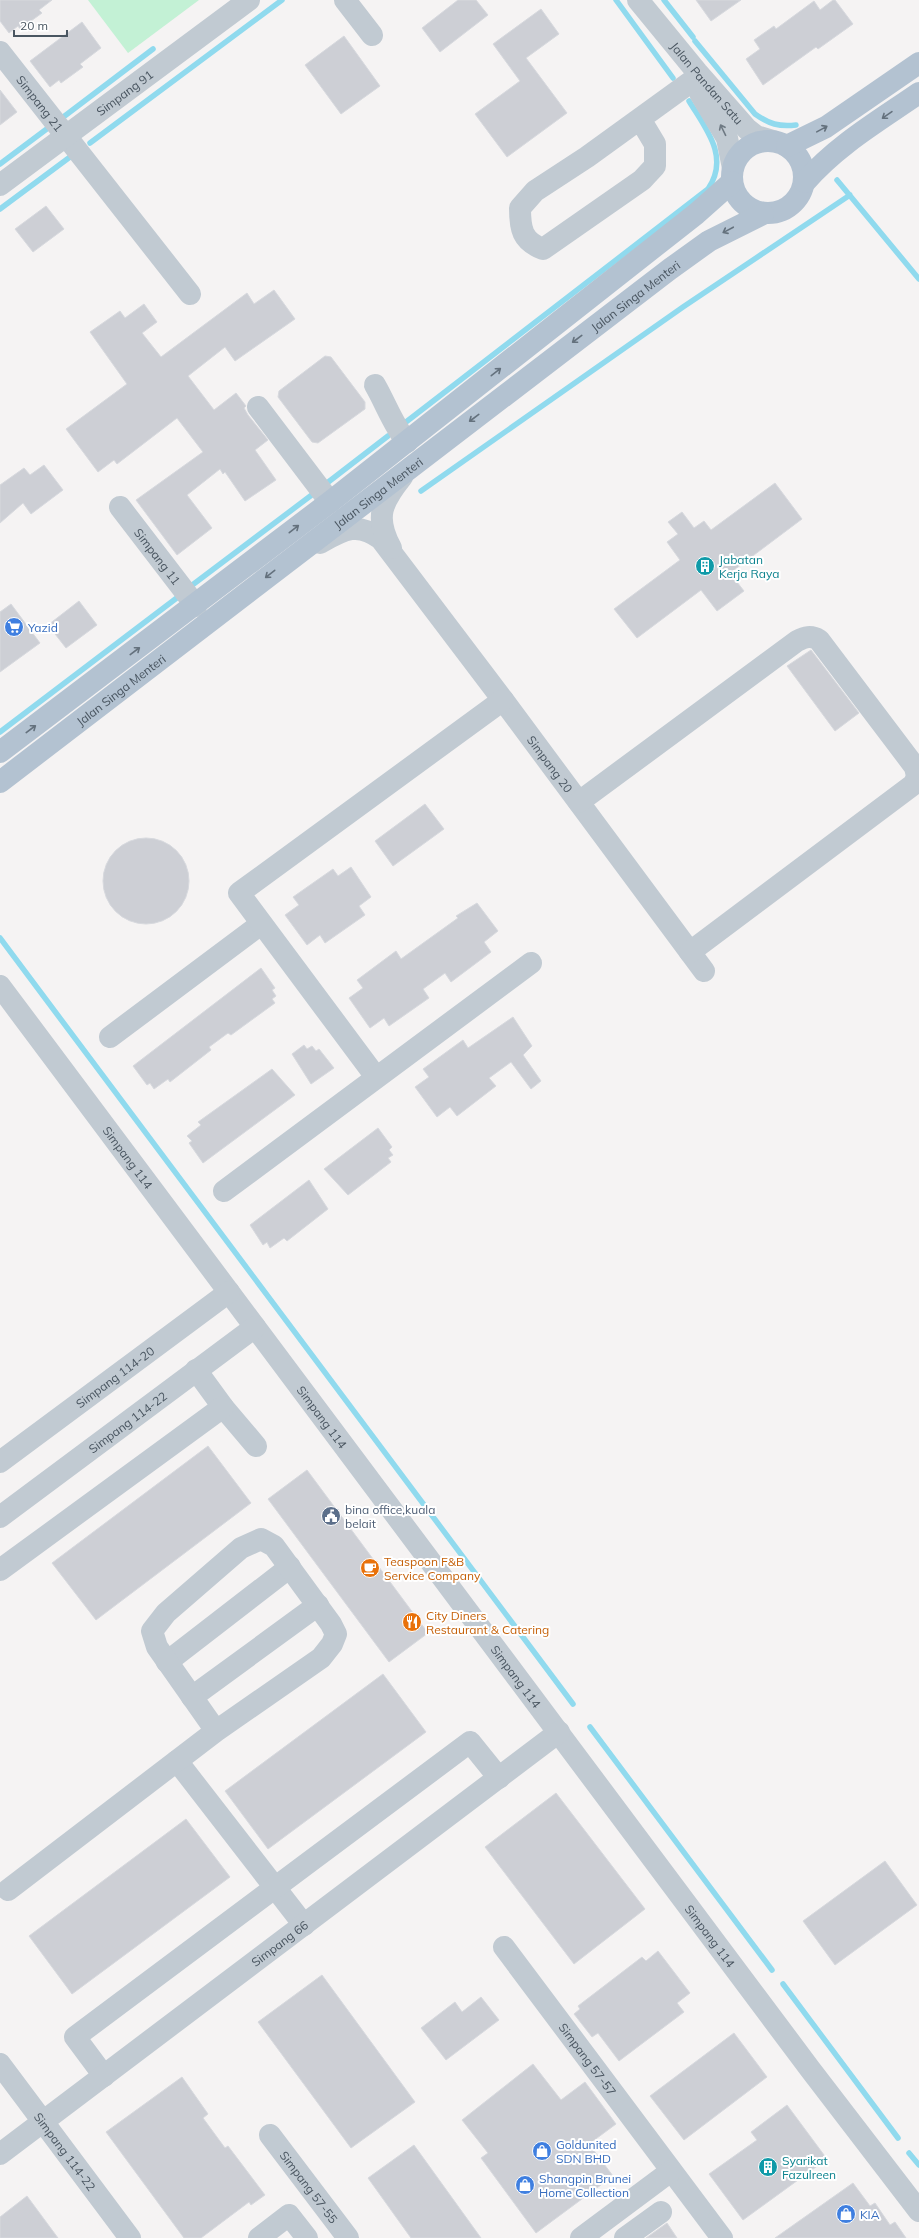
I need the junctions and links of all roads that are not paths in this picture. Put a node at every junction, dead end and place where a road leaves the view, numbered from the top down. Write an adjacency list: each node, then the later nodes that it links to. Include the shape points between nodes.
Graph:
1 (249, 0): 10 (street, Simpang 91)
2 (345, 0): 4 (street)
3 (644, 7): 7 (street, Jalan Pandan Satu); 11 (street, Jalan Pandan Satu, via 747,129 756,136)
4 (372, 35)
5 (0, 52): 10 (street, Simpang 21)
6 (919, 63): 11 (main road, one-way to 6, via 826,127)
7 (692, 81): 9 (street); 12 (street, Jalan Pandan Satu, one-way to 7, via 730,149 724,132)
8 (919, 93): 13 (main road, one-way to 13, via 838,150 819,165)
9 (640, 119): 9 (street, via 535,191 520,208 520,227 531,244 543,249 642,180 655,166 655,144)
10 (66, 135): 14 (street, Simpang 91); 16 (street, Simpang 21)
11 (780, 143): 12 (main road, via 760,142 748,147 739,156); 13 (main road, via 798,155 804,168)
12 (732, 175): 15 (main road, via 735,193 742,203 751,210); 19 (main road, Jalan Singa Menteri, one-way to 12, via 691,219)
13 (805, 182): 15 (main road, via 800,196 790,207 777,213)
14 (0, 185)
15 (763, 214): 20 (main road, Jalan Singa Menteri, one-way to 20, via 709,241 670,268)
16 (190, 294)
17 (375, 385): 19 (street, via 389,410 394,426)
18 (258, 407): 21 (street)
19 (407, 442): 21 (main road, Jalan Singa Menteri)
20 (412, 466): 23 (main road, Jalan Singa Menteri); 24 (street, via 383,504 382,529)
21 (330, 502): 25 (main road, Jalan Singa Menteri, one-way to 21)
22 (120, 507): 25 (street, Simpang 11)
23 (291, 558): 24 (street, via 355,528 372,532); 28 (main road, Jalan Singa Menteri, one-way to 28)
24 (396, 558): 26 (street, Simpang 20)
25 (196, 606): 27 (main road, Jalan Singa Menteri, one-way to 25)
26 (503, 700): 29 (street, Simpang 20); 30 (street, via 239,893)
27 (0, 752)
28 (0, 782)
29 (579, 802): 31 (street, Simpang 20); 31 (street, via 805,637 819,640 910,761 916,771 914,784)
30 (261, 924): 35 (street); 36 (street)
31 (690, 952): 33 (street, Simpang 20)
32 (531, 963): 36 (street)
33 (704, 971)
34 (0, 986): 38 (street, Simpang 114)
35 (110, 1037)
36 (376, 1077): 37 (street)
37 (224, 1191)
38 (229, 1292): 39 (street, Simpang 114); 43 (street, Simpang 114-20)
39 (255, 1327): 40 (street, Simpang 114-22); 51 (street, Simpang 114)
40 (196, 1370): 41 (street); 44 (street, Simpang 114-22)
41 (223, 1407): 42 (street); 46 (street)
42 (256, 1446)
43 (0, 1462)
44 (0, 1517)
45 (290, 1567): 47 (street); 48 (street); 48 (street, via 274,1546 261,1539 241,1548 166,1613 152,1631 157,1647)
46 (0, 1570)
47 (318, 1605): 49 (street); 50 (street, via 336,1634 321,1658)
48 (167, 1662): 49 (street)
49 (192, 1697): 50 (street)
50 (216, 1731): 52 (street)
51 (559, 1732): 53 (street, Simpang 66); 65 (street, Simpang 114)
52 (177, 1761): 54 (street); 55 (street)
53 (499, 1778): 54 (street, via 470,1742); 56 (street, Simpang 66)
54 (275, 1888): 56 (street); 59 (street, via 75,2037)
55 (8, 1890)
56 (304, 1925): 59 (street, Simpang 66)
57 (504, 1947): 63 (street, Simpang 57-57)
58 (0, 2064): 60 (street, Simpang 114-22)
59 (104, 2076): 60 (street, Simpang 66)
60 (43, 2122): 62 (street, Simpang 66); 68 (street, Simpang 114-22)
61 (270, 2135): 64 (street, Simpang 57-55)
62 (0, 2154)
63 (672, 2171): 72 (street); 74 (street, Simpang 57-57)
64 (316, 2196): 67 (street); 71 (street, Simpang 57-55)
65 (919, 2211)
66 (662, 2212): 73 (street)
67 (289, 2215): 69 (street); 70 (street)
68 (130, 2238)
69 (258, 2238)
70 (307, 2238)
71 (348, 2238)
72 (581, 2238)
73 (626, 2238)
74 (722, 2238)

